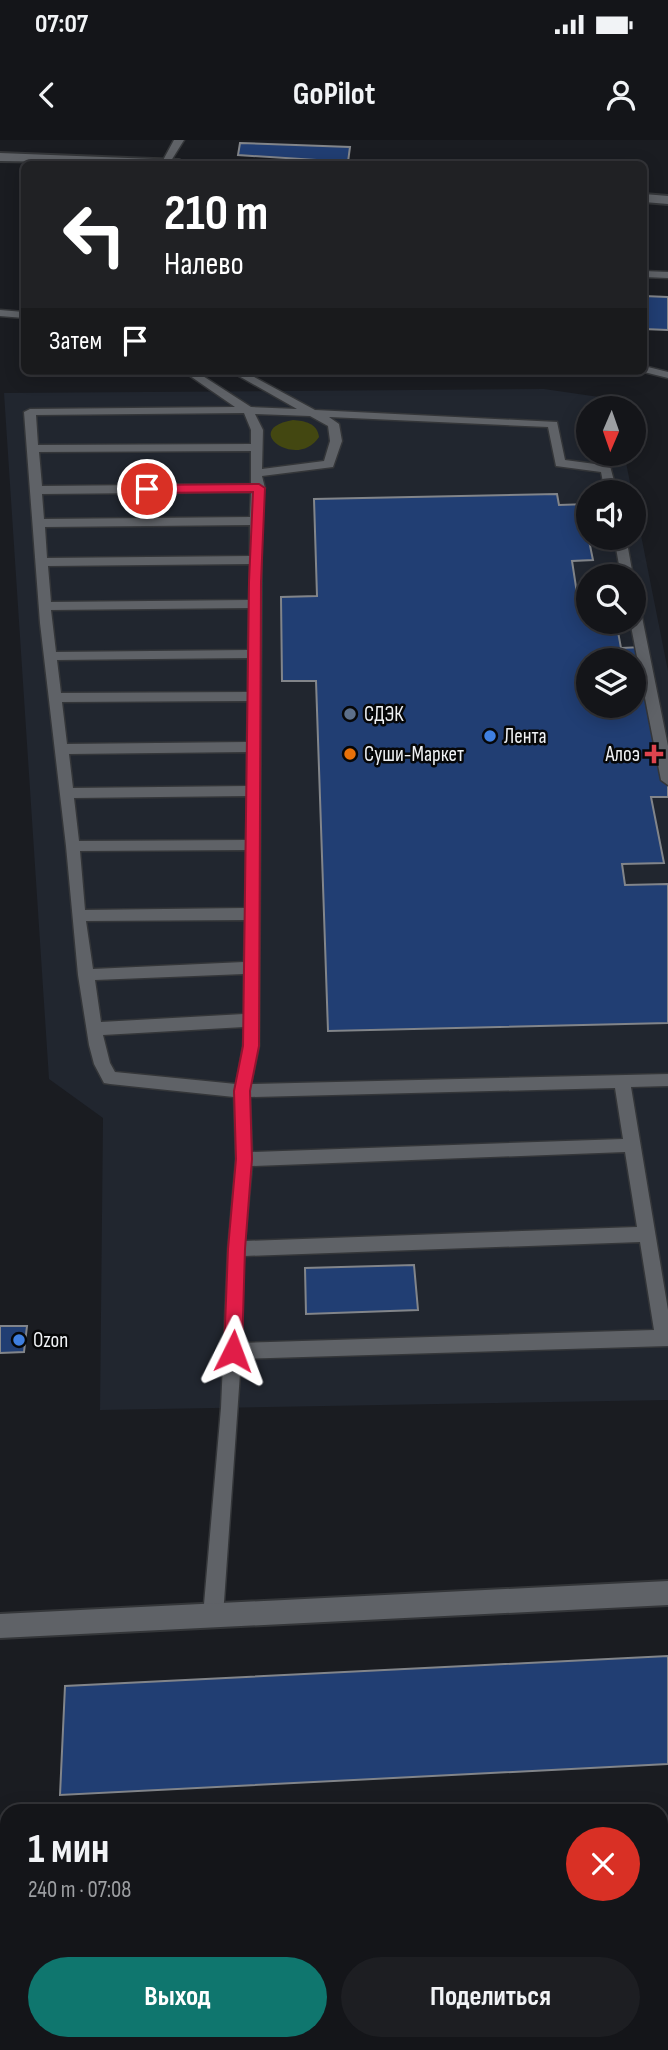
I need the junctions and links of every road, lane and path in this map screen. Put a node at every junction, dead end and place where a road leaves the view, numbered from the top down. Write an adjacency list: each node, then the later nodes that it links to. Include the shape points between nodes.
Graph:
1 (179, 140): 4 (lane)
2 (0, 157): 3 (street)
3 (110, 161)
4 (166, 161)
5 (647, 198): 6 (street)
6 (668, 200)
7 (647, 274): 8 (lane)
8 (668, 275)
9 (0, 313): 10 (lane)
10 (21, 315)
11 (647, 370): 14 (lane)
12 (194, 375): 15 (lane)
13 (243, 375): 16 (lane)
14 (668, 376)
15 (248, 410): 16 (lane); 17 (lane); 18 (lane, via 30,412)
16 (318, 413): 19 (lane, via 553,424 560,463 606,468); 20 (lane, via 333,424 336,441 329,464)
17 (258, 447): 18 (lane); 20 (lane)
18 (33, 449): 21 (lane)
19 (608, 480)
20 (258, 481): 21 (lane); 22 (lane)
21 (36, 490): 23 (lane)
22 (258, 521): 23 (lane); 24 (lane)
23 (39, 523): 25 (lane)
24 (256, 560): 25 (lane); 26 (lane)
25 (42, 562): 27 (lane)
26 (255, 604): 27 (lane); 29 (lane)
27 (45, 606): 30 (lane)
28 (639, 634): 35 (lane)
29 (255, 654): 30 (lane); 31 (lane)
30 (51, 656): 32 (lane)
31 (254, 696): 32 (lane); 33 (lane)
32 (55, 698): 34 (lane)
33 (254, 747): 34 (lane); 36 (lane)
34 (61, 749): 37 (lane)
35 (668, 780)
36 (253, 792): 37 (lane); 38 (lane)
37 (66, 793): 39 (lane)
38 (253, 845): 39 (lane); 40 (lane)
39 (73, 846): 41 (lane)
40 (252, 914): 41 (lane); 42 (lane)
41 (78, 916): 43 (lane)
42 (252, 968): 43 (lane); 44 (lane)
43 (85, 975): 45 (lane)
44 (251, 1020): 45 (lane); 48 (lane)
45 (94, 1029): 48 (lane, via 110,1078)
46 (668, 1080): 47 (lane)
47 (622, 1082): 48 (lane); 49 (lane)
48 (242, 1091): 50 (lane)
49 (632, 1145): 50 (lane); 51 (lane)
50 (244, 1159): 52 (lane)
51 (647, 1234): 52 (lane); 53 (lane)
52 (236, 1249): 54 (lane)
53 (666, 1338): 54 (lane)
54 (233, 1351): 56 (lane)
55 (668, 1593): 56 (street)
56 (213, 1616): 57 (street)
57 (0, 1626)

